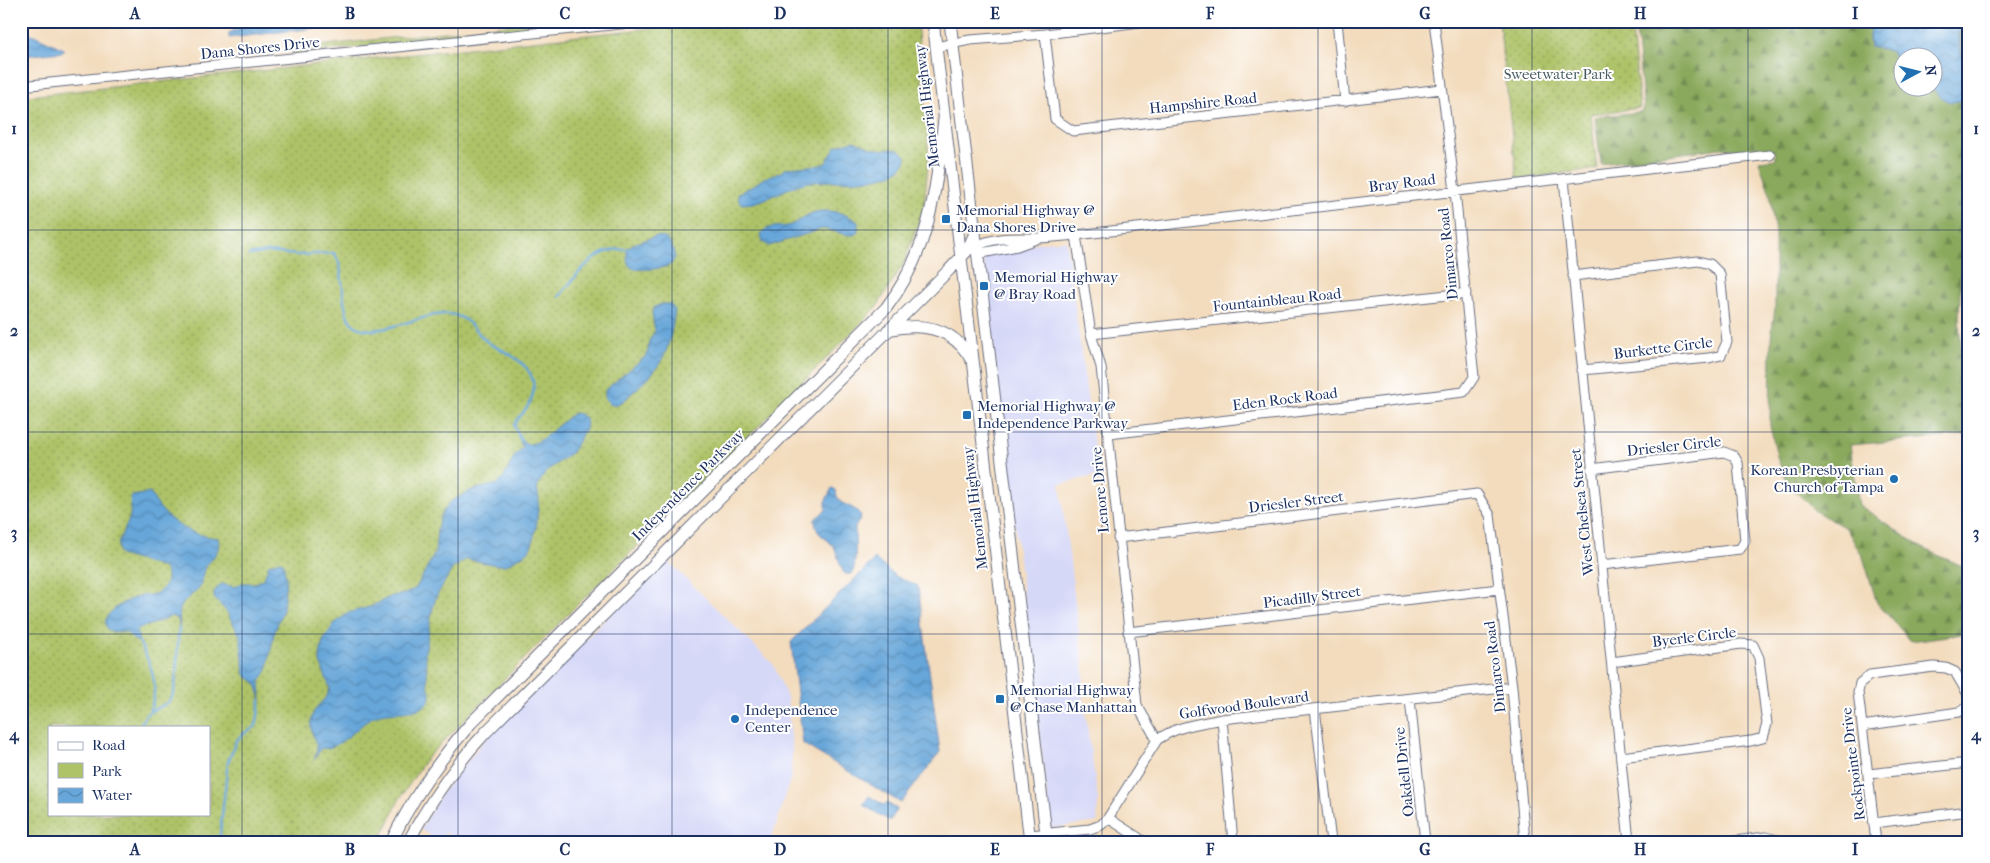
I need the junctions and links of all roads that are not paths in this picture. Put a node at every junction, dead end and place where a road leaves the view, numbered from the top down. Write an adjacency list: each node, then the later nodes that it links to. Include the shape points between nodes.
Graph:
1 (650, 21): 7 (street, Dana Shores Drive)
2 (932, 21): 10 (main road, Memorial Highway)
3 (950, 21): 9 (main road)
4 (1148, 21): 8 (street)
5 (1337, 21): 13 (street)
6 (1434, 21): 12 (street, Dimarco Road)
7 (579, 25): 11 (street, Dana Shores Drive)
8 (1044, 34): 9 (street); 13 (street, Hampshire Road, via 1055,119 1073,131)
9 (952, 44): 10 (street); 20 (main road, Independence Parkway, via 975,233)
10 (936, 47): 14 (main road, Memorial Highway)
11 (21, 86)
12 (1442, 89): 13 (street, Hampshire Road); 17 (street, Dimarco Road)
13 (1345, 101)
14 (944, 119): 18 (main road, Memorial Highway); 59 (main road, Independence Parkway, via 929,223 910,270 886,308 471,723 425,782)
15 (1770, 155): 16 (street, Bray Road)
16 (1564, 180): 17 (street, Bray Road); 22 (street, West Chelsea Street)
17 (1455, 191): 19 (street, Bray Road); 23 (street, Dimarco Road)
18 (957, 225): 20 (main road); 21 (main road, Memorial Highway)
19 (1076, 234): 20 (street, Bray Road, via 1037,238 1017,246); 25 (street, Lenore Drive)
20 (973, 249): 21 (main road, Independence Parkway); 29 (main road)
21 (961, 262): 24 (main road, Independence Parkway); 26 (main road, Memorial Highway)
22 (1573, 276): 27 (street, West Chelsea Street); 27 (street, Burkette Circle, via 1698,261 1710,264 1720,274 1727,342 1721,355 1709,358)
23 (1466, 293): 25 (street, Fountainbleau Road); 28 (street, Dimarco Road, via 1474,377)
24 (888, 330): 26 (main road, via 916,326 933,328 949,336); 60 (main road, Independence Parkway, via 486,732 438,791)
25 (1091, 334): 31 (street, Lenore Drive, via 1102,366)
26 (973, 362): 30 (main road, Memorial Highway)
27 (1582, 370): 32 (street, West Chelsea Street)
28 (1464, 392): 31 (street, Eden Rock Road)
29 (995, 406): 30 (main road); 34 (main road)
30 (978, 407): 35 (main road, Memorial Highway)
31 (1109, 434): 36 (street, Lenore Drive)
32 (1591, 469): 37 (street, West Chelsea Street); 37 (street, Driesler Circle, via 1724,452 1734,456 1738,463 1745,541 1740,549)
33 (1477, 494): 36 (street, Driesler Street); 38 (street, Dimarco Road, via 1490,515)
34 (1010, 527): 35 (main road); 41 (main road)
35 (993, 529): 42 (main road, Memorial Highway)
36 (1118, 538): 39 (street, Lenore Drive)
37 (1602, 565): 40 (street, West Chelsea Street)
38 (1499, 589): 39 (street, Picadilly Street); 43 (street, Dimarco Road)
39 (1128, 632): 50 (street, Lenore Drive, via 1137,705)
40 (1612, 662): 51 (street, West Chelsea Street); 51 (street, Byerle Circle, via 1753,645 1759,658 1767,724 1763,738 1751,741)
41 (1026, 663): 42 (main road); 57 (main road)
42 (1009, 665): 58 (main road, Memorial Highway)
43 (1512, 687): 45 (street, Golfwood Boulevard); 65 (street, Dimarco Road)
44 (1969, 696): 49 (street, Rockpointe Drive, via 1955,672 1946,668 1870,675 1860,684 1858,692)
45 (1410, 699): 47 (street, Golfwood Boulevard); 64 (street, Oakdell Drive)
46 (1969, 705): 49 (street, via 1959,712)
47 (1316, 709): 48 (street, Golfwood Boulevard); 63 (street)
48 (1222, 720): 50 (street, Golfwood Boulevard, via 1168,731); 62 (street)
49 (1862, 726): 53 (street, Rockpointe Drive)
50 (1157, 740): 55 (street)
51 (1621, 757): 66 (street, West Chelsea Street)
52 (1969, 763): 53 (street)
53 (1868, 774): 56 (street, Rockpointe Drive)
54 (1969, 811): 56 (street)
55 (1108, 818): 57 (street, via 1090,829); 61 (street)
56 (1874, 823): 69 (street, Rockpointe Drive)
57 (1047, 837): 58 (street)
58 (1030, 838)
59 (391, 842)
60 (408, 842)
61 (1145, 842)
62 (1233, 842)
63 (1331, 842)
64 (1425, 842)
65 (1525, 842)
66 (1629, 842)
67 (1728, 842): 68 (street, via 1765,837)
68 (1778, 842)
69 (1876, 842)

